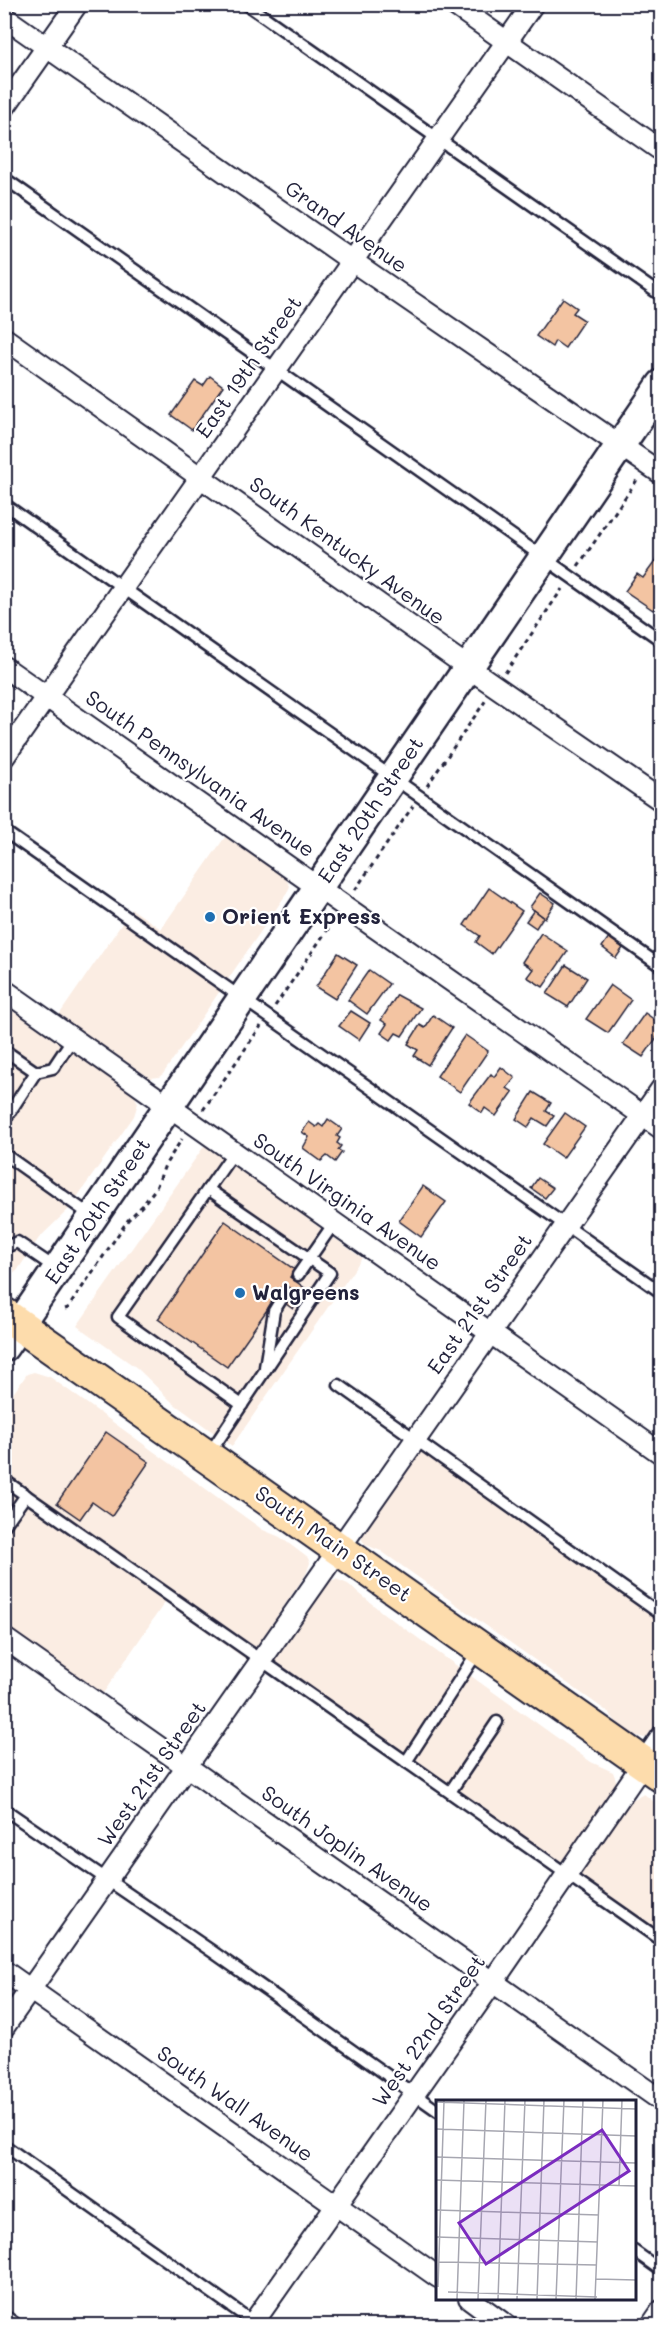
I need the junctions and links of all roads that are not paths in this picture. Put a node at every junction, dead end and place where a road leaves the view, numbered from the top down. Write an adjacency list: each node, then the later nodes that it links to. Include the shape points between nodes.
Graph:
1 (77, 4): 7 (street)
2 (246, 4): 9 (lane)
3 (453, 4): 6 (street)
4 (533, 4): 6 (street, East 19th Street)
5 (4, 17): 7 (street, Grand Avenue)
6 (507, 42): 9 (street, East 19th Street); 10 (street)
7 (47, 47): 8 (street); 12 (street, Grand Avenue)
8 (4, 108)
9 (437, 139): 12 (street, East 19th Street); 13 (lane)
10 (662, 151)
11 (4, 178): 15 (lane)
12 (352, 261): 15 (street, East 19th Street); 17 (street, Grand Avenue)
13 (662, 296)
14 (4, 338): 19 (street, South Kentucky Avenue)
15 (276, 369): 19 (street, East 19th Street); 21 (lane)
16 (662, 384): 17 (main road, East 20th Street)
17 (620, 446): 18 (street, Grand Avenue); 21 (main road, East 20th Street)
18 (662, 474)
19 (202, 476): 22 (street, East 19th Street); 25 (street, South Kentucky Avenue)
20 (4, 504): 22 (lane)
21 (542, 557): 23 (lane); 25 (main road, East 20th Street)
22 (123, 588): 26 (street, East 19th Street); 28 (lane)
23 (662, 641)
24 (4, 667): 26 (street, South Pennsylvania Avenue)
25 (469, 668): 28 (main road, East 20th Street); 29 (street, South Kentucky Avenue)
26 (47, 696): 27 (street, East 19th Street); 31 (street, South Pennsylvania Avenue)
27 (4, 757)
28 (393, 778): 31 (main road, East 20th Street); 32 (lane)
29 (662, 801)
30 (4, 831): 34 (lane)
31 (319, 886): 34 (main road, East 20th Street); 41 (street, South Pennsylvania Avenue)
32 (662, 967)
33 (4, 990): 35 (street, South Virginia Avenue)
34 (243, 998): 39 (main road, East 20th Street); 48 (lane)
35 (73, 1038): 37 (lane, via 53,1068); 39 (street, South Virginia Avenue)
36 (4, 1050): 37 (lane)
37 (36, 1072): 40 (lane)
38 (662, 1088): 41 (street, East 21st Street)
39 (169, 1106): 43 (street, South Virginia Avenue); 46 (main road, East 20th Street)
40 (7, 1113)
41 (642, 1115): 42 (street, South Pennsylvania Avenue); 48 (street, East 21st Street)
42 (662, 1129)
43 (234, 1152): 45 (lane); 47 (street, South Virginia Avenue)
44 (4, 1154): 46 (lane)
45 (208, 1189): 50 (lane); 59 (lane, via 118,1317)
46 (94, 1217): 51 (main road, East 20th Street)
47 (334, 1223): 50 (lane); 56 (street, South Virginia Avenue)
48 (565, 1225): 54 (lane); 56 (street, East 21st Street)
49 (4, 1248): 51 (lane, via 17,1242)
50 (309, 1258): 52 (lane); 57 (lane, via 330,1273)
51 (57, 1269): 55 (main road, East 20th Street)
52 (298, 1275)
53 (285, 1293): 57 (lane, via 274,1311)
54 (662, 1293)
55 (10, 1328): 62 (main road, South Main Street)
56 (490, 1332): 60 (street, East 21st Street); 61 (street, South Virginia Avenue)
57 (265, 1370): 59 (lane)
58 (339, 1385): 60 (lane)
59 (242, 1405): 62 (lane)
60 (415, 1439): 66 (street, East 21st Street); 67 (lane)
61 (662, 1454)
62 (208, 1456): 66 (main road, South Main Street)
63 (4, 1480): 64 (lane)
64 (26, 1495): 65 (lane); 70 (lane)
65 (4, 1526)
66 (339, 1548): 69 (main road, South Main Street); 70 (street, West 21st Street)
67 (662, 1615)
68 (4, 1638): 74 (street, South Joplin Avenue)
69 (481, 1648): 73 (lane); 75 (main road, South Main Street)
70 (261, 1660): 73 (lane); 74 (street, West 21st Street)
71 (497, 1722): 76 (lane)
72 (662, 1737): 75 (street, West 22nd Street)
73 (406, 1762): 76 (lane)
74 (187, 1766): 79 (street, West 21st Street); 82 (street, South Joplin Avenue)
75 (652, 1769): 78 (street, West 22nd Street)
76 (450, 1792): 78 (lane)
77 (4, 1809): 79 (lane)
78 (566, 1874): 80 (lane); 82 (street, West 22nd Street)
79 (108, 1879): 83 (street, West 21st Street); 85 (lane)
80 (662, 1941)
81 (4, 1971): 83 (street, South Wall Avenue)
82 (493, 1982): 85 (street, West 22nd Street); 86 (street, South Joplin Avenue)
83 (31, 1990): 84 (street, West 21st Street); 89 (street, South Wall Avenue)
84 (4, 2027)
85 (414, 2094): 87 (lane); 89 (street, West 22nd Street)
86 (662, 2101)
87 (436, 2110)
88 (4, 2145): 96 (lane)
89 (336, 2205): 92 (street, South Wall Avenue); 96 (street, West 22nd Street)
90 (636, 2252): 91 (lane)
91 (662, 2271)
92 (436, 2276)
93 (471, 2300): 98 (street)
94 (662, 2310): 99 (street)
95 (4, 2321): 97 (street)
96 (254, 2324)
97 (10, 2325)
98 (507, 2325)
99 (651, 2325)

